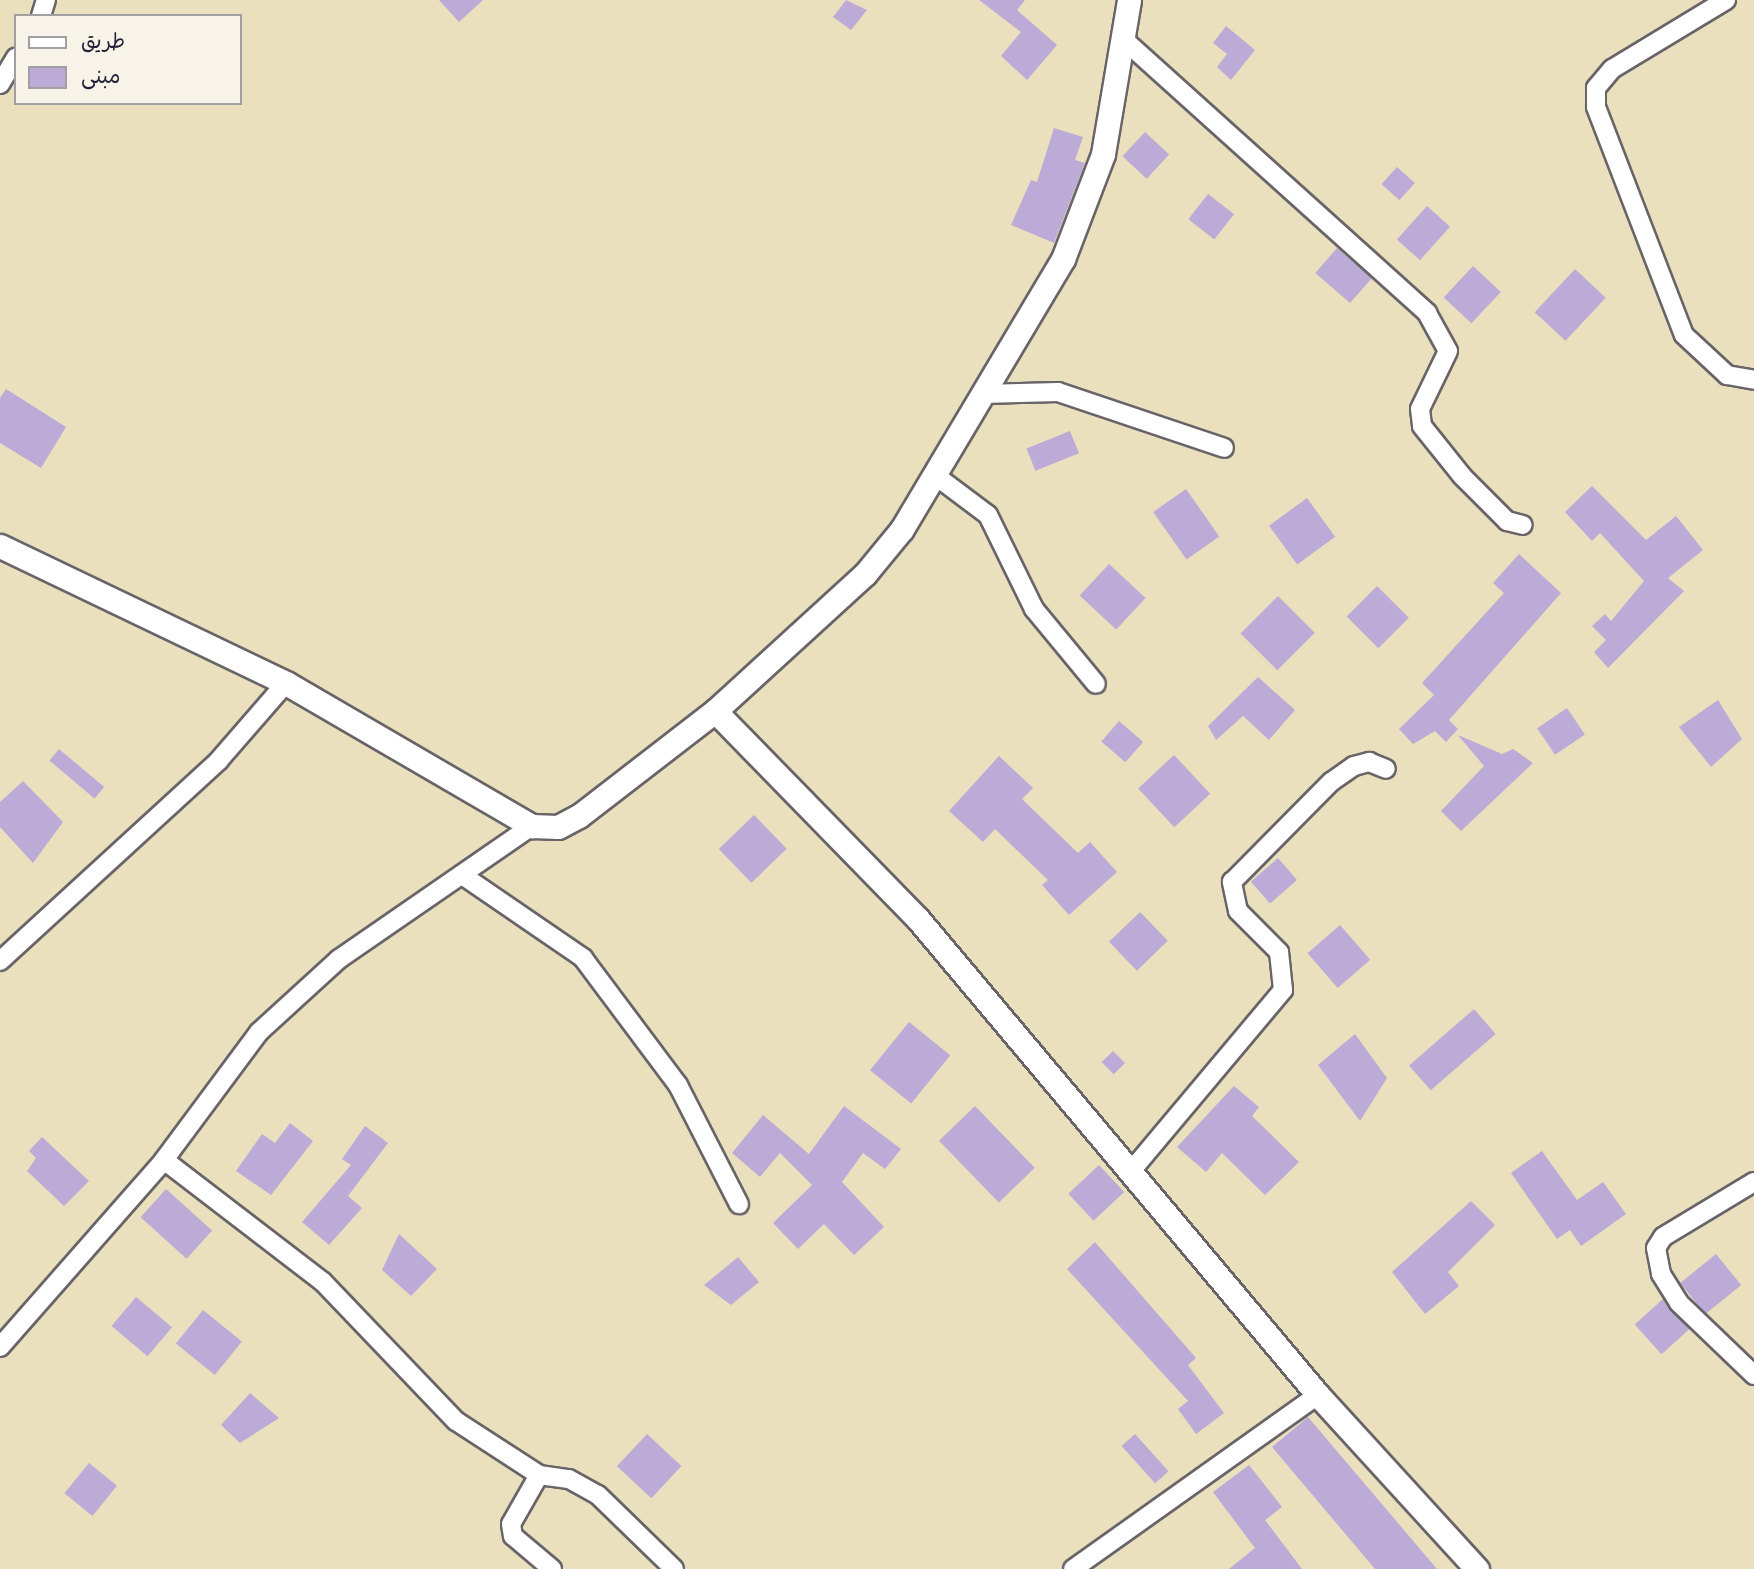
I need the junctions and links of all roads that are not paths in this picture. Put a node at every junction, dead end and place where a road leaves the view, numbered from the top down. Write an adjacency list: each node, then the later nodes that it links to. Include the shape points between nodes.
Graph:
1 (1726, 0): 6 (street, via 1612,69 1597,88 1596,107 1684,335 1727,375)
2 (1124, 3): 3 (street)
3 (1122, 38): 7 (street, via 1115,99 1087,206); 10 (street, via 1427,313 1448,351 1420,409 1422,426 1507,521)
4 (14, 60): 5 (street)
5 (0, 83)
6 (1754, 380)
7 (982, 394): 8 (street, via 1058,392); 9 (street)
8 (1224, 448)
9 (936, 476): 13 (street, via 988,515 1034,609); 14 (street, via 865,574)
10 (1523, 525)
11 (0, 546): 12 (street)
12 (286, 683): 16 (street); 18 (street, via 219,760)
13 (1096, 684)
14 (715, 711): 16 (street, via 579,816 558,827); 20 (street, via 918,919)
15 (1386, 769): 20 (street, via 1369,762 1331,782 1232,882 1238,911 1279,952 1283,990)
16 (532, 826): 17 (street)
17 (462, 874): 19 (street, via 339,959 259,1031); 22 (street, via 583,958 678,1084)
18 (0, 961)
19 (163, 1160): 23 (street); 26 (street, via 323,1282 456,1421)
20 (1132, 1170): 25 (street)
21 (1754, 1182): 24 (street, via 1663,1237 1656,1248 1661,1274 1679,1303)
22 (739, 1204)
23 (0, 1347)
24 (1754, 1375)
25 (1318, 1395): 29 (street); 30 (street)
26 (539, 1475): 27 (street, via 511,1524 513,1536); 28 (street, via 569,1479 598,1495)
27 (552, 1569)
28 (674, 1569)
29 (1073, 1569)
30 (1477, 1569)

